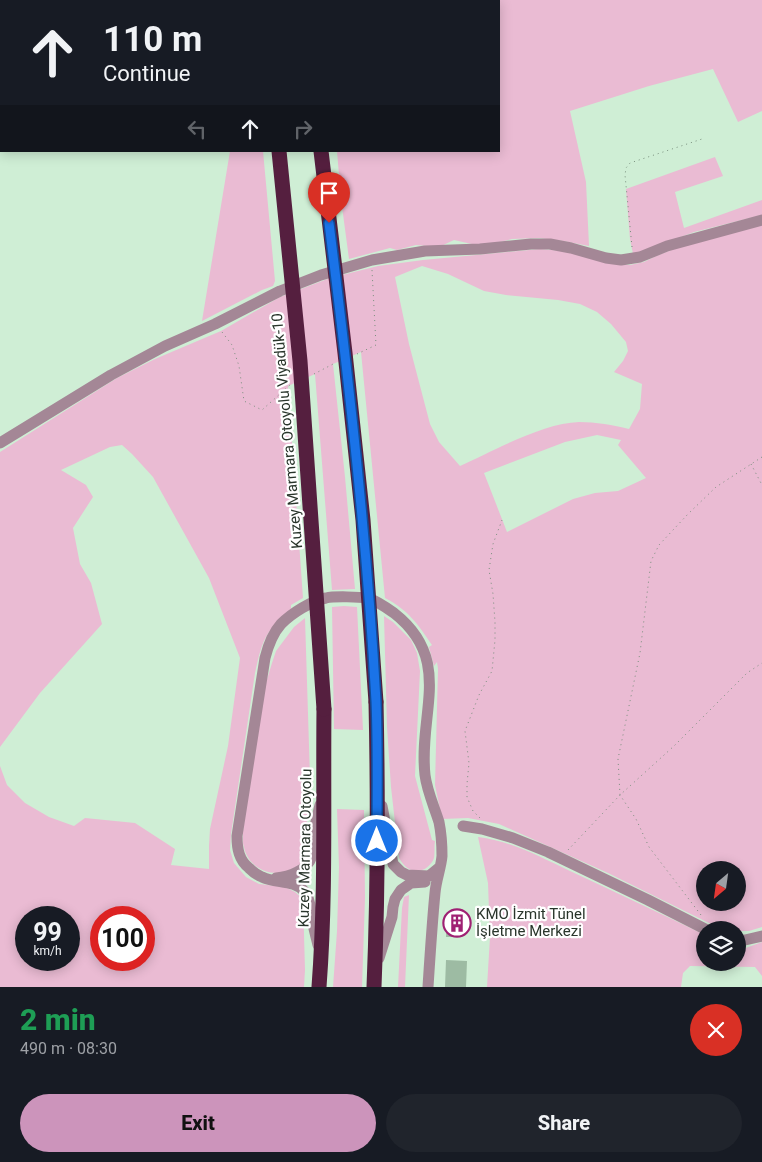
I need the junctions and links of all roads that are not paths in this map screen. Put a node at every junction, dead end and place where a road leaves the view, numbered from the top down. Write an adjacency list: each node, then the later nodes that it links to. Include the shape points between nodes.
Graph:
1 (279, 152): 5 (highway, Kuzey Marmara Otoyolu Viyadük-10, bridge, via 300,361)
2 (321, 152): 6 (highway, bridge, via 363,520 376,702)
3 (762, 220): 4 (lane, via 621,260 550,244 531,244 425,251 372,260 322,274 280,291 111,374)
4 (0, 443)
5 (324, 709): 7 (highway, Kuzey Marmara Otoyolu)
6 (377, 783): 10 (lane, via 393,864 407,875); 15 (highway)
7 (323, 788): 9 (lane, via 312,856 303,868 292,875); 14 (highway, Kuzey Marmara Otoyolu)
8 (463, 826): 11 (lane, via 513,838)
9 (269, 879): 10 (lane, via 262,878 243,863 237,848 265,658 269,644 281,625 310,603 339,597 368,598 386,608 406,622 424,649 430,682 426,776 439,824 442,856); 14 (lane, via 298,886 305,892 311,905)
10 (434, 879): 15 (lane, via 411,883 398,894); 18 (lane)
11 (696, 924)
12 (762, 936): 13 (lane)
13 (746, 940)
14 (321, 959): 16 (highway, Kuzey Marmara Otoyolu)
15 (375, 969): 17 (highway)
16 (319, 987)
17 (374, 987)
18 (428, 987)

